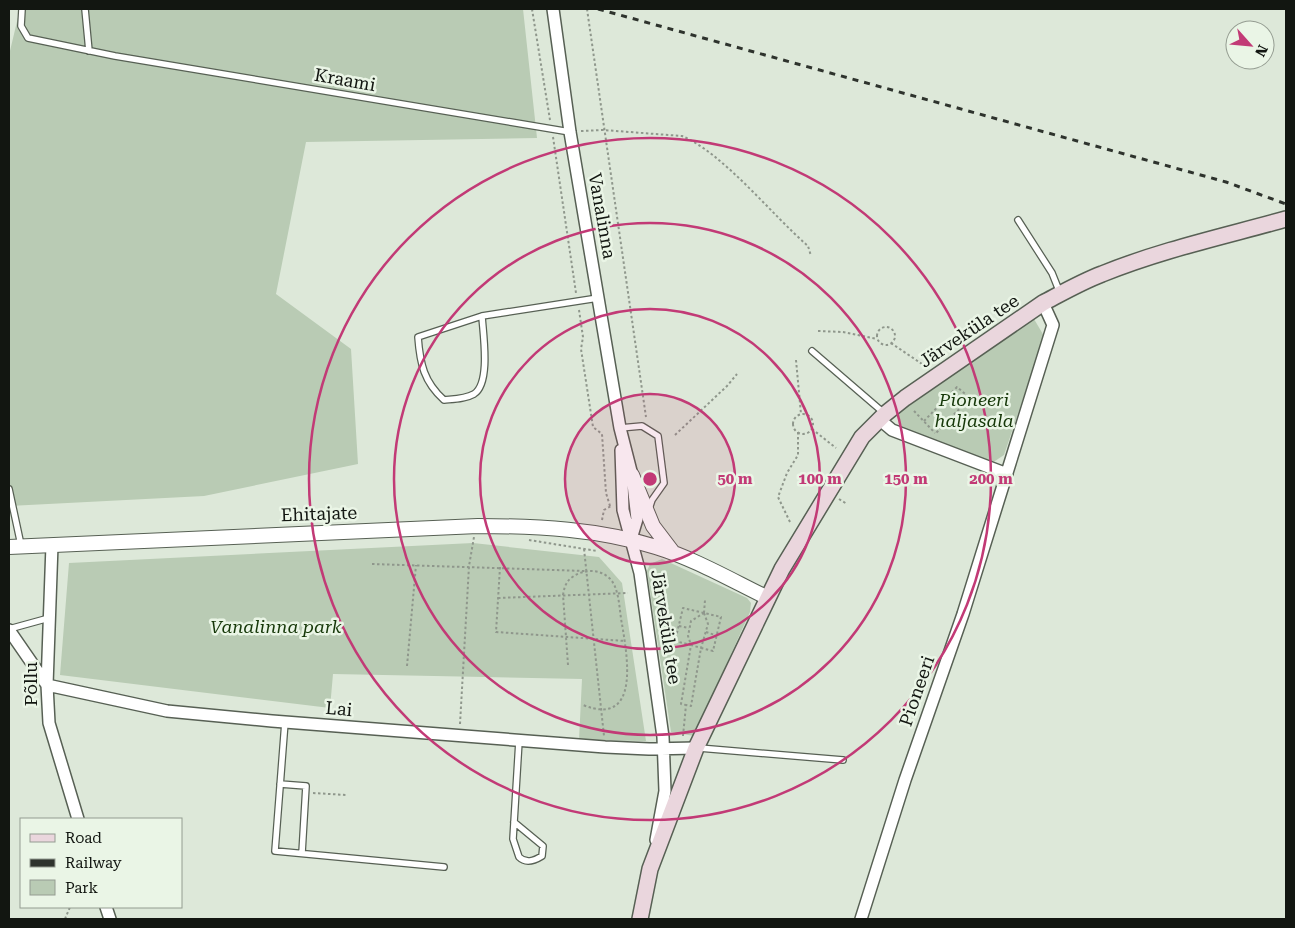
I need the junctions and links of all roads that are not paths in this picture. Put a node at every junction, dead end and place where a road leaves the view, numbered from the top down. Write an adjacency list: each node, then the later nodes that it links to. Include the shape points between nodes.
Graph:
1 (22, 9): 4 (lane, Kraami, via 21,26 28,38)
2 (85, 9): 4 (lane)
3 (553, 9): 5 (street, Vanalinna)
4 (89, 51): 5 (lane, Kraami)
5 (570, 132): 9 (street, Vanalinna)
6 (1286, 219): 8 (main road, Järveküla tee, via 1137,261 1100,274)
7 (1018, 220): 8 (lane, via 1052,273)
8 (1060, 294): 10 (main road, Järveküla tee)
9 (598, 298): 11 (lane); 14 (street, Vanalinna)
10 (1043, 303): 13 (main road, Järveküla tee); 15 (street, Pioneeri, via 1053,325)
11 (482, 316): 11 (lane, via 484,381 476,393 444,400 432,389 420,361 418,337)
12 (812, 351): 13 (lane)
13 (882, 417): 15 (street, via 892,430); 23 (main road, Järveküla tee, via 862,437 848,459)
14 (620, 428): 16 (street, Vanalinna); 18 (lane, via 642,426 658,436 664,483); 19 (street, Vanalinna, via 623,510)
15 (1007, 474): 39 (street, Pioneeri)
16 (632, 475): 18 (street); 19 (street, Vanalinna, via 637,519)
17 (9, 489): 21 (lane)
18 (648, 514): 22 (street, via 658,535)
19 (631, 540): 20 (street, Ehitajate, via 550,528 478,526); 22 (street, Järveküla tee); 29 (street, Järveküla tee, via 641,582)
20 (52, 545): 21 (street, Ehitajate); 24 (street, Põllu)
21 (15, 547)
22 (674, 554): 23 (street, Järveküla tee)
23 (768, 598): 30 (main road, Järveküla tee)
24 (49, 618): 25 (lane); 26 (street, Põllu)
25 (9, 630): 26 (street)
26 (47, 684): 27 (street, Lai, via 167,710); 33 (street, Põllu, via 52,739)
27 (285, 722): 28 (street, Lai); 32 (lane)
28 (519, 741): 29 (street, Lai); 34 (lane)
29 (664, 748): 30 (street, Lai); 37 (street, Järveküla tee, via 665,792)
30 (696, 748): 31 (lane); 37 (main road, Järveküla tee)
31 (844, 760)
32 (280, 784): 35 (lane, via 306,786); 35 (lane, via 275,851)
33 (78, 818)
34 (514, 822): 34 (lane, via 513,839 518,857 527,862 542,856 543,846)
35 (302, 853): 36 (lane)
36 (444, 867)
37 (650, 868): 38 (main road, Järveküla tee)
38 (640, 919)
39 (861, 919)

